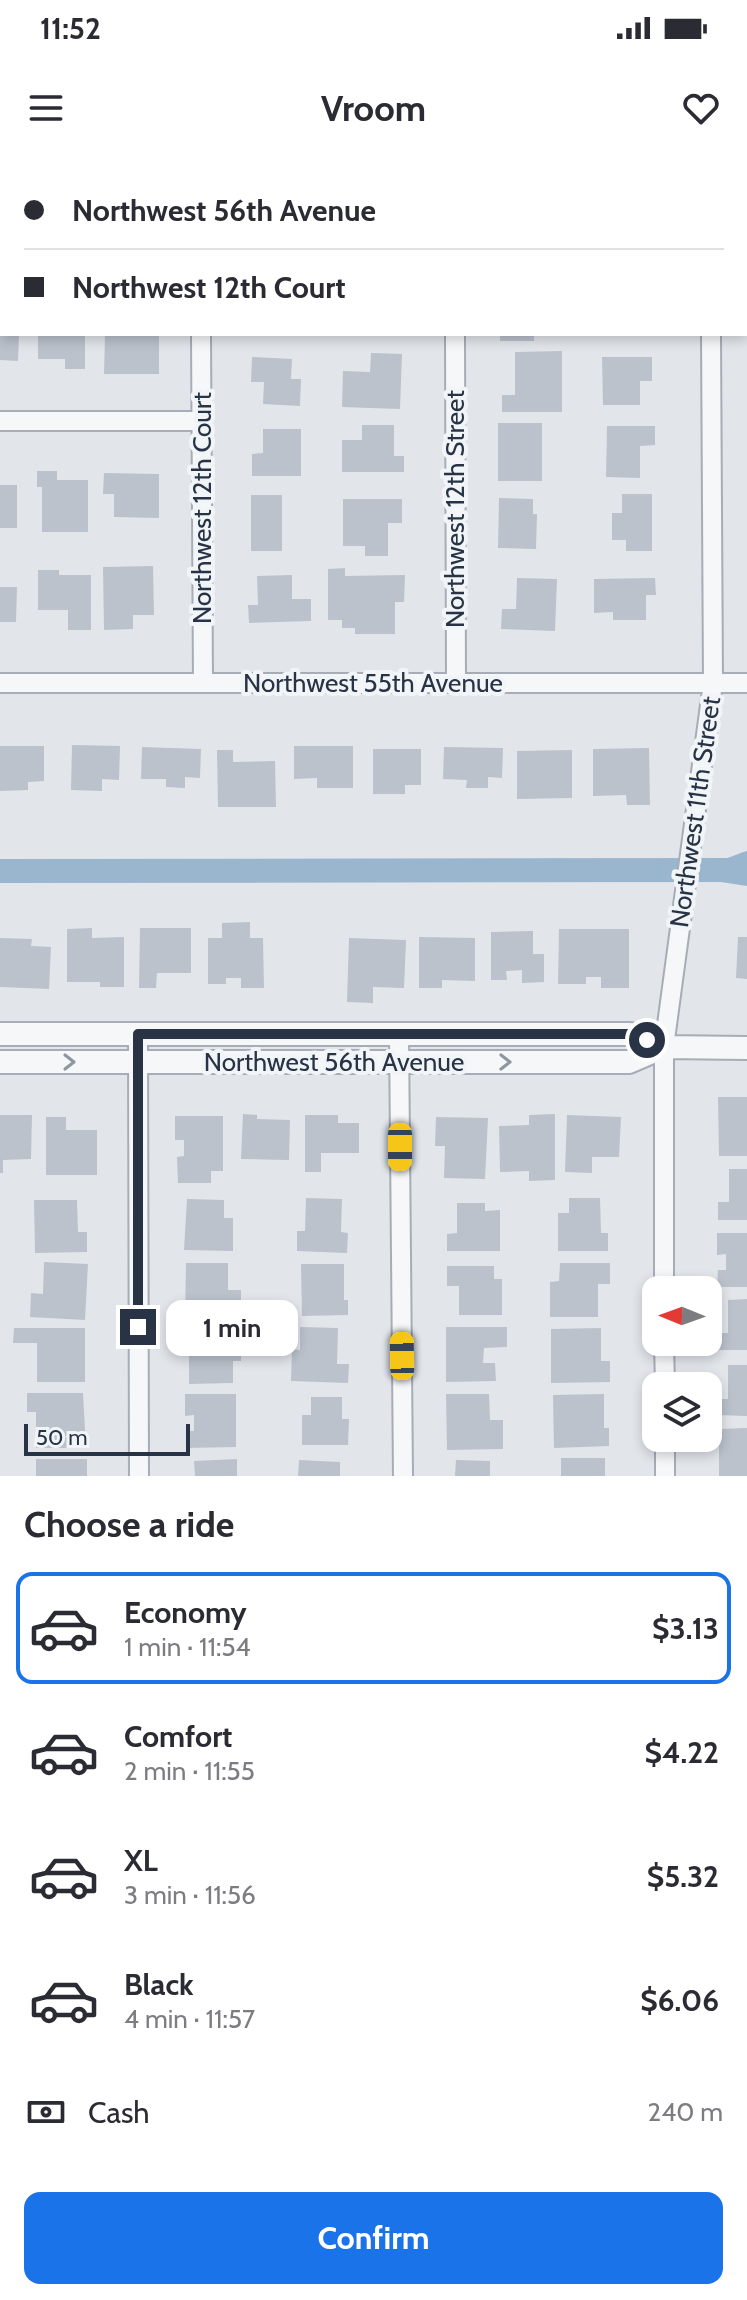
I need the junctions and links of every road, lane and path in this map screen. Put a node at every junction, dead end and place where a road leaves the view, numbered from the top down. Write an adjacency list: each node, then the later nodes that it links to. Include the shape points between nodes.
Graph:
1 (201, 336): 5 (street, Northwest 12th Court)
2 (455, 336): 8 (street, Northwest 12th Street)
3 (711, 336): 9 (street, Northwest 11th Street)
4 (0, 421): 5 (street)
5 (201, 421): 7 (street, Northwest 12th Court)
6 (0, 683): 7 (street, Northwest 55th Avenue)
7 (203, 683): 8 (street, Northwest 55th Avenue)
8 (456, 683): 9 (street, Northwest 55th Avenue)
9 (713, 683): 10 (street, Northwest 55th Avenue); 14 (street, Northwest 11th Street)
10 (747, 683)
11 (0, 1034): 12 (street, Northwest 56th Avenue)
12 (138, 1034): 13 (street, Northwest 56th Avenue); 17 (street)
13 (399, 1034): 14 (street, Northwest 56th Avenue, via 630,1034); 18 (street)
14 (664, 1047): 15 (street, Northwest 56th Avenue); 18 (street, Northwest 56th Avenue, one-way to 14, via 629,1062); 19 (street, Northwest 11th Street)
15 (747, 1048)
16 (0, 1062): 17 (street, Northwest 56th Avenue, one-way to 17)
17 (138, 1062): 18 (street, Northwest 56th Avenue); 21 (street)
18 (399, 1062): 22 (street)
19 (664, 1276)
20 (665, 1452): 23 (street)
21 (139, 1476)
22 (403, 1476)
23 (665, 1476)

